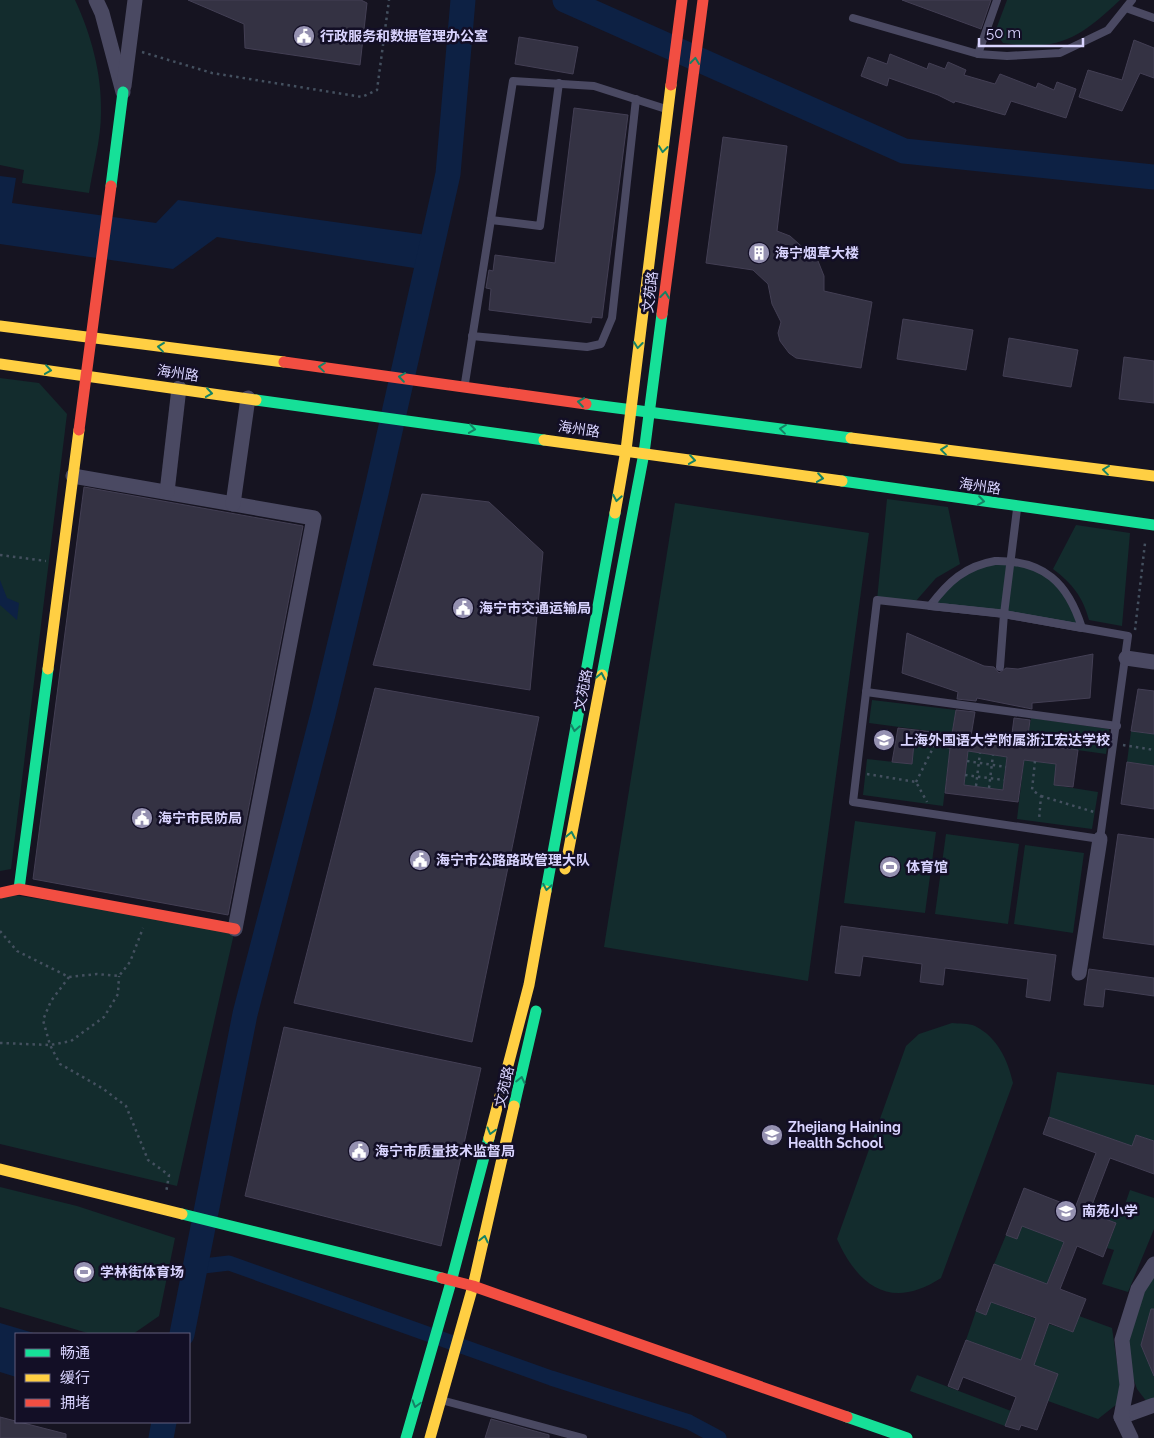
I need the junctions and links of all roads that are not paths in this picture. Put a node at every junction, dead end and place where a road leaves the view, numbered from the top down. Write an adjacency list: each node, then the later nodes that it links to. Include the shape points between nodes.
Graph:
1 (96, 0): 12 (street)
2 (135, 0): 12 (street)
3 (682, 0): 14 (main road, 文苑路)
4 (997, 0): 10 (lane)
5 (1132, 0): 7 (lane)
6 (702, 3): 25 (main road, 文苑路, one-way to 6)
7 (1126, 8): 9 (lane); 10 (lane, via 1108,30 1060,53)
8 (853, 18): 10 (lane)
9 (1154, 18)
10 (978, 54)
11 (559, 83): 13 (lane, via 594,86); 15 (lane, via 513,81); 15 (lane, via 540,226)
12 (123, 92): 18 (main road)
13 (636, 99): 14 (lane); 17 (lane, via 612,318 601,344 587,348)
14 (669, 105): 24 (main road, 文苑路, one-way to 24)
15 (491, 220): 17 (lane)
16 (0, 326): 18 (main road, 海州路)
17 (472, 336): 21 (lane)
18 (91, 339): 20 (main road); 21 (main road, 海州路, one-way to 18)
19 (0, 364): 20 (main road, 海州路, one-way to 20)
20 (86, 376): 22 (main road, 海州路); 28 (main road)
21 (464, 385): 24 (main road, 海州路, one-way to 21)
22 (179, 388): 23 (main road, 海州路, one-way to 23); 30 (street)
23 (248, 398): 26 (main road, 海州路, one-way to 26); 31 (street)
24 (629, 409): 25 (main road, 海州路); 26 (main road, 文苑路)
25 (649, 412): 27 (main road, 文苑路); 29 (main road, 海州路, one-way to 25)
26 (626, 450): 27 (main road, 海州路); 51 (main road, 文苑路, one-way to 51, via 529,985)
27 (644, 453): 32 (main road, 海州路, one-way to 32); 43 (main road, 文苑路, one-way to 27)
28 (73, 476): 30 (street); 44 (main road)
29 (1154, 476)
30 (167, 492): 31 (street)
31 (233, 504): 46 (street, via 314,518)
32 (1018, 506): 33 (main road, 海州路); 34 (lane)
33 (1154, 526)
34 (1010, 561): 35 (lane, via 995,561 971,568 950,582); 36 (lane); 36 (lane, via 1033,566 1055,579 1072,599 1082,628)
35 (930, 606): 36 (lane); 40 (lane, via 877,600)
36 (1004, 614): 37 (lane, via 1128,636); 39 (lane)
37 (1126, 658): 38 (street); 41 (lane)
38 (1154, 662)
39 (1000, 667)
40 (866, 692): 41 (lane); 42 (lane, via 853,802)
41 (1117, 726): 42 (lane)
42 (1100, 839): 47 (street)
43 (562, 880)
44 (20, 889): 45 (main road); 46 (main road)
45 (0, 893)
46 (235, 930)
47 (1079, 973)
48 (540, 996): 52 (main road, 文苑路, one-way to 48)
49 (0, 1169): 51 (main road)
50 (1154, 1264): 55 (street, via 1138,1289 1122,1340 1128,1385)
51 (451, 1282): 52 (main road); 56 (main road, 文苑路, one-way to 56)
52 (473, 1286): 53 (main road, 文苑路); 59 (main road)
53 (442, 1400): 57 (main road, 文苑路); 58 (lane)
54 (1154, 1405): 55 (street)
55 (1121, 1416): 60 (street)
56 (406, 1438)
57 (430, 1438)
58 (583, 1438)
59 (907, 1438)
60 (1131, 1438)

